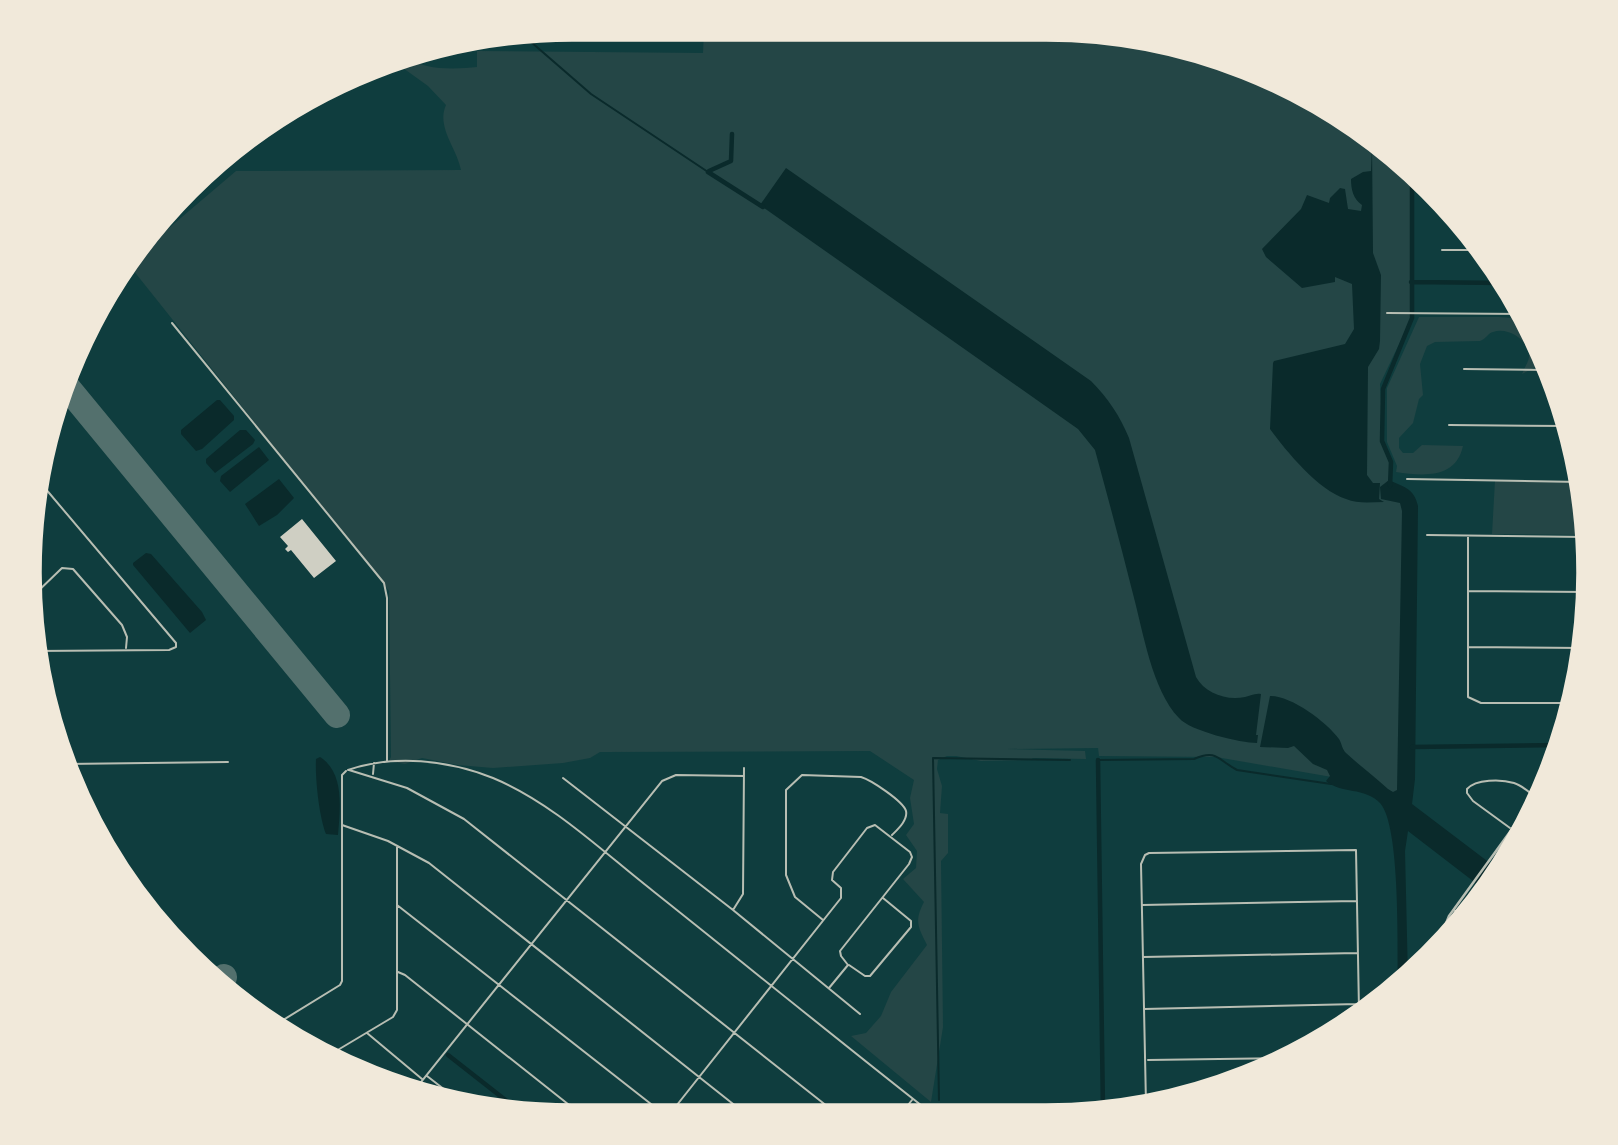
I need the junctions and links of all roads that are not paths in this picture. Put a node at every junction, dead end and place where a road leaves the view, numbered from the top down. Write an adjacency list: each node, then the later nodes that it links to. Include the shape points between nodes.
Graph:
1 (1442, 250): 2 (street)
2 (1469, 250)
3 (1387, 313): 4 (street)
4 (1510, 314)
5 (172, 323): 25 (street, via 384,583)
6 (1464, 369): 7 (street)
7 (1537, 370)
8 (1449, 425): 9 (street)
9 (1557, 426)
10 (1407, 479): 11 (street)
11 (1570, 481)
12 (47, 490): 21 (street, via 176,647)
13 (1427, 536): 14 (street)
14 (1468, 536): 15 (street); 17 (street)
15 (1577, 537)
16 (40, 589): 21 (street, via 58,571 73,569 122,625)
17 (1468, 591): 18 (street); 19 (street)
18 (1577, 592)
19 (1467, 647): 20 (street); 23 (street, via 1468,697 1480,703)
20 (1572, 648)
21 (126, 649): 22 (street)
22 (46, 651)
23 (1562, 703)
24 (228, 761): 27 (street)
25 (387, 761): 26 (street); 40 (street, via 442,764 492,778 544,806)
26 (374, 762): 29 (street); 30 (street)
27 (76, 764)
28 (744, 768): 31 (street)
29 (348, 770): 30 (street); 34 (street, via 342,775)
30 (373, 775): 42 (street, via 450,810)
31 (744, 776): 35 (street, via 676,775 662,781); 47 (street, via 744,894)
32 (564, 778): 35 (street)
33 (1530, 793): 37 (street, via 1512,782 1478,782 1467,789 1473,801)
34 (342, 825): 39 (street); 63 (street, via 342,981)
35 (624, 826): 40 (street); 47 (street)
36 (1512, 828): 37 (street)
37 (1510, 831): 46 (street)
38 (891, 836): 41 (street, via 912,857); 48 (street, via 875,825 867,828 833,872 832,880 843,893); 48 (street, via 906,819 906,811 869,779 802,775 786,790 786,875 795,897)
39 (397, 845): 44 (street); 50 (street, via 429,863)
40 (603, 852): 42 (street); 57 (street)
41 (882, 898): 54 (street, via 840,951); 54 (street, via 908,916 911,927 870,976)
42 (566, 900): 50 (street); 66 (street)
43 (1357, 901): 45 (street); 45 (street, via 1356,850 1149,853 1141,864); 51 (street)
44 (397, 905): 55 (street); 56 (street)
45 (1142, 905): 52 (street)
46 (1454, 909): 49 (street)
47 (733, 910): 53 (street)
48 (824, 920): 53 (street)
49 (1445, 924)
50 (531, 943): 56 (street); 71 (street)
51 (1358, 953): 52 (street); 59 (street)
52 (1143, 957): 61 (street)
53 (794, 960): 57 (street); 58 (street)
54 (848, 965): 58 (street)
55 (397, 972): 64 (street); 65 (street, via 396,1014)
56 (499, 984): 64 (street); 78 (street)
57 (772, 986): 66 (street); 76 (street)
58 (829, 988): 62 (street)
59 (1359, 1003)
60 (1357, 1004): 61 (street)
61 (1144, 1009): 69 (street)
62 (860, 1014)
63 (284, 1019)
64 (467, 1024): 70 (street); 77 (street)
65 (367, 1033): 67 (street); 72 (street)
66 (735, 1033): 71 (street); 81 (street)
67 (338, 1050)
68 (1262, 1058): 69 (street)
69 (1145, 1060): 75 (street)
70 (427, 1075): 72 (street); 74 (street)
71 (700, 1077): 79 (street); 80 (street)
72 (423, 1079): 73 (street)
73 (420, 1083)
74 (445, 1089)
75 (1146, 1095)
76 (913, 1099): 82 (street); 83 (street)
77 (569, 1105)
78 (654, 1105)
79 (676, 1105)
80 (735, 1105)
81 (826, 1105)
82 (908, 1105)
83 (921, 1105)

